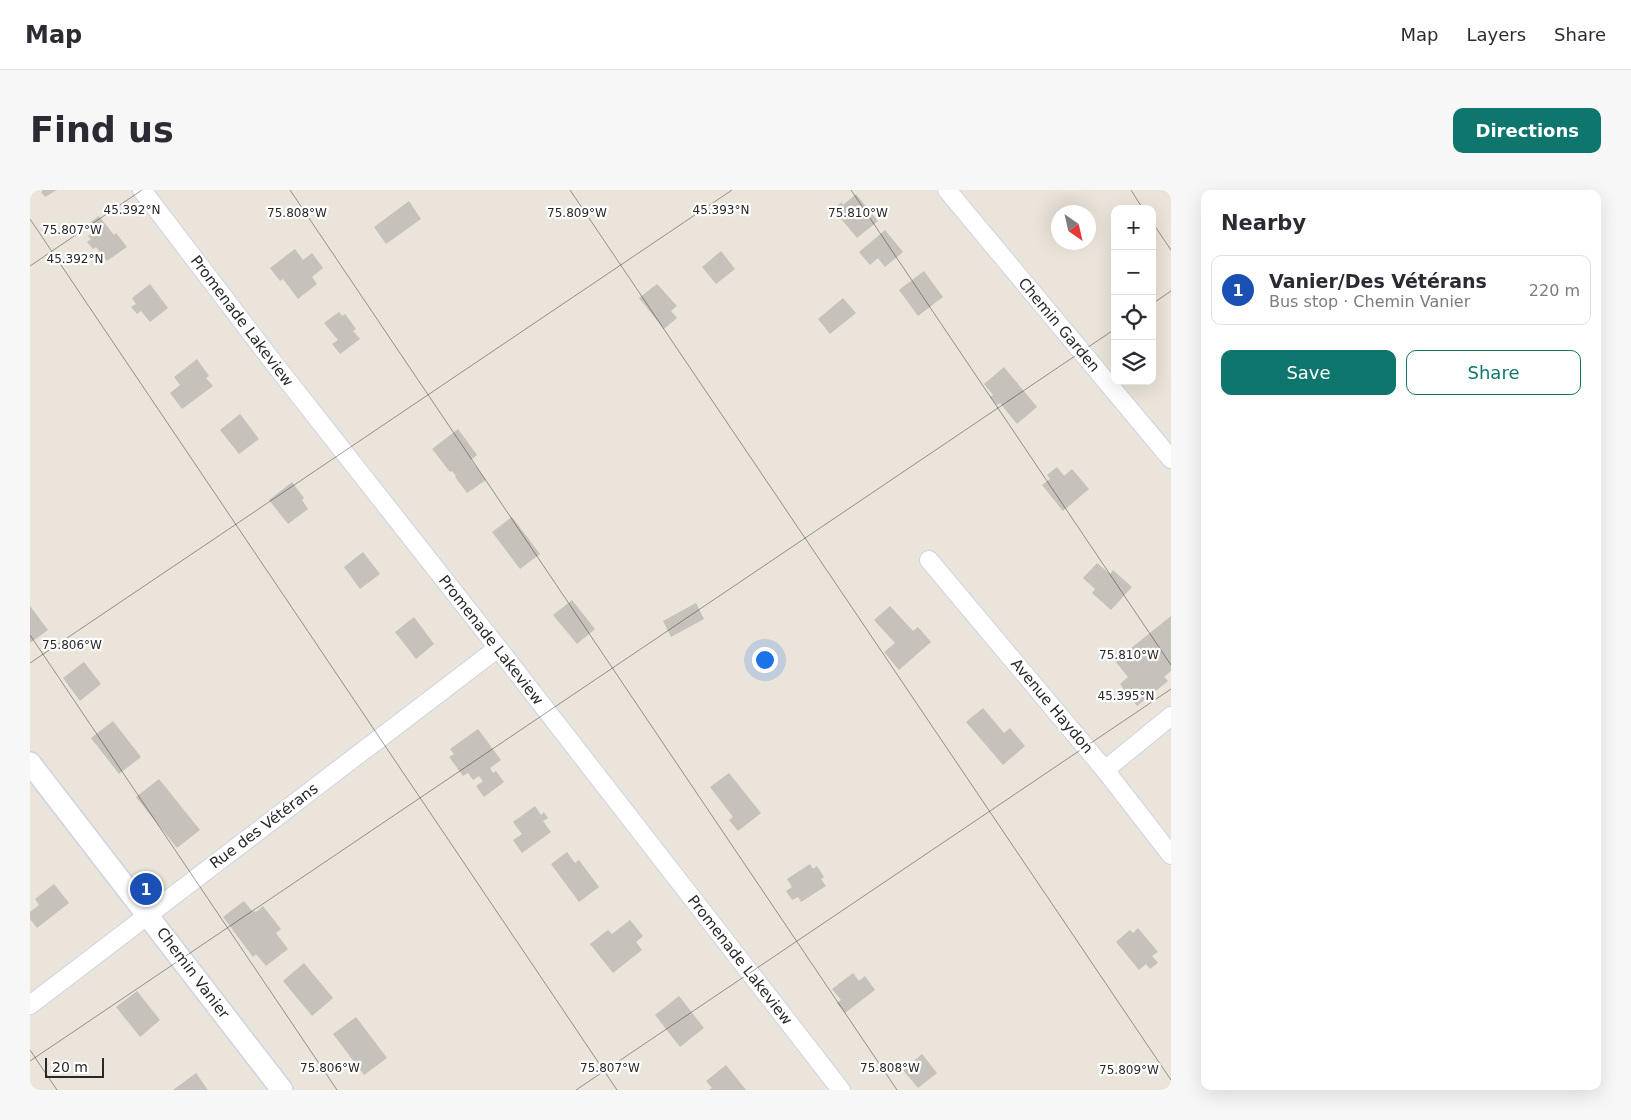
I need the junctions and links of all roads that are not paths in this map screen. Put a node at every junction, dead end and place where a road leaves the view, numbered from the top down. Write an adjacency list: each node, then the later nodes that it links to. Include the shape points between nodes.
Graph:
1 (142, 190): 5 (street, Promenade Lakeview)
2 (947, 190): 3 (street, Chemin Garden)
3 (1171, 459)
4 (929, 560): 8 (street, Avenue Haydon)
5 (498, 648): 10 (street, Rue des Vétérans); 13 (street, Promenade Lakeview)
6 (1171, 716): 8 (street)
7 (30, 763): 10 (street, Chemin Vanier)
8 (1105, 770): 9 (street, Avenue Haydon)
9 (1171, 855)
10 (148, 914): 11 (street, Rue des Vétérans); 12 (street, Chemin Vanier)
11 (30, 1005)
12 (282, 1090)
13 (841, 1090)

